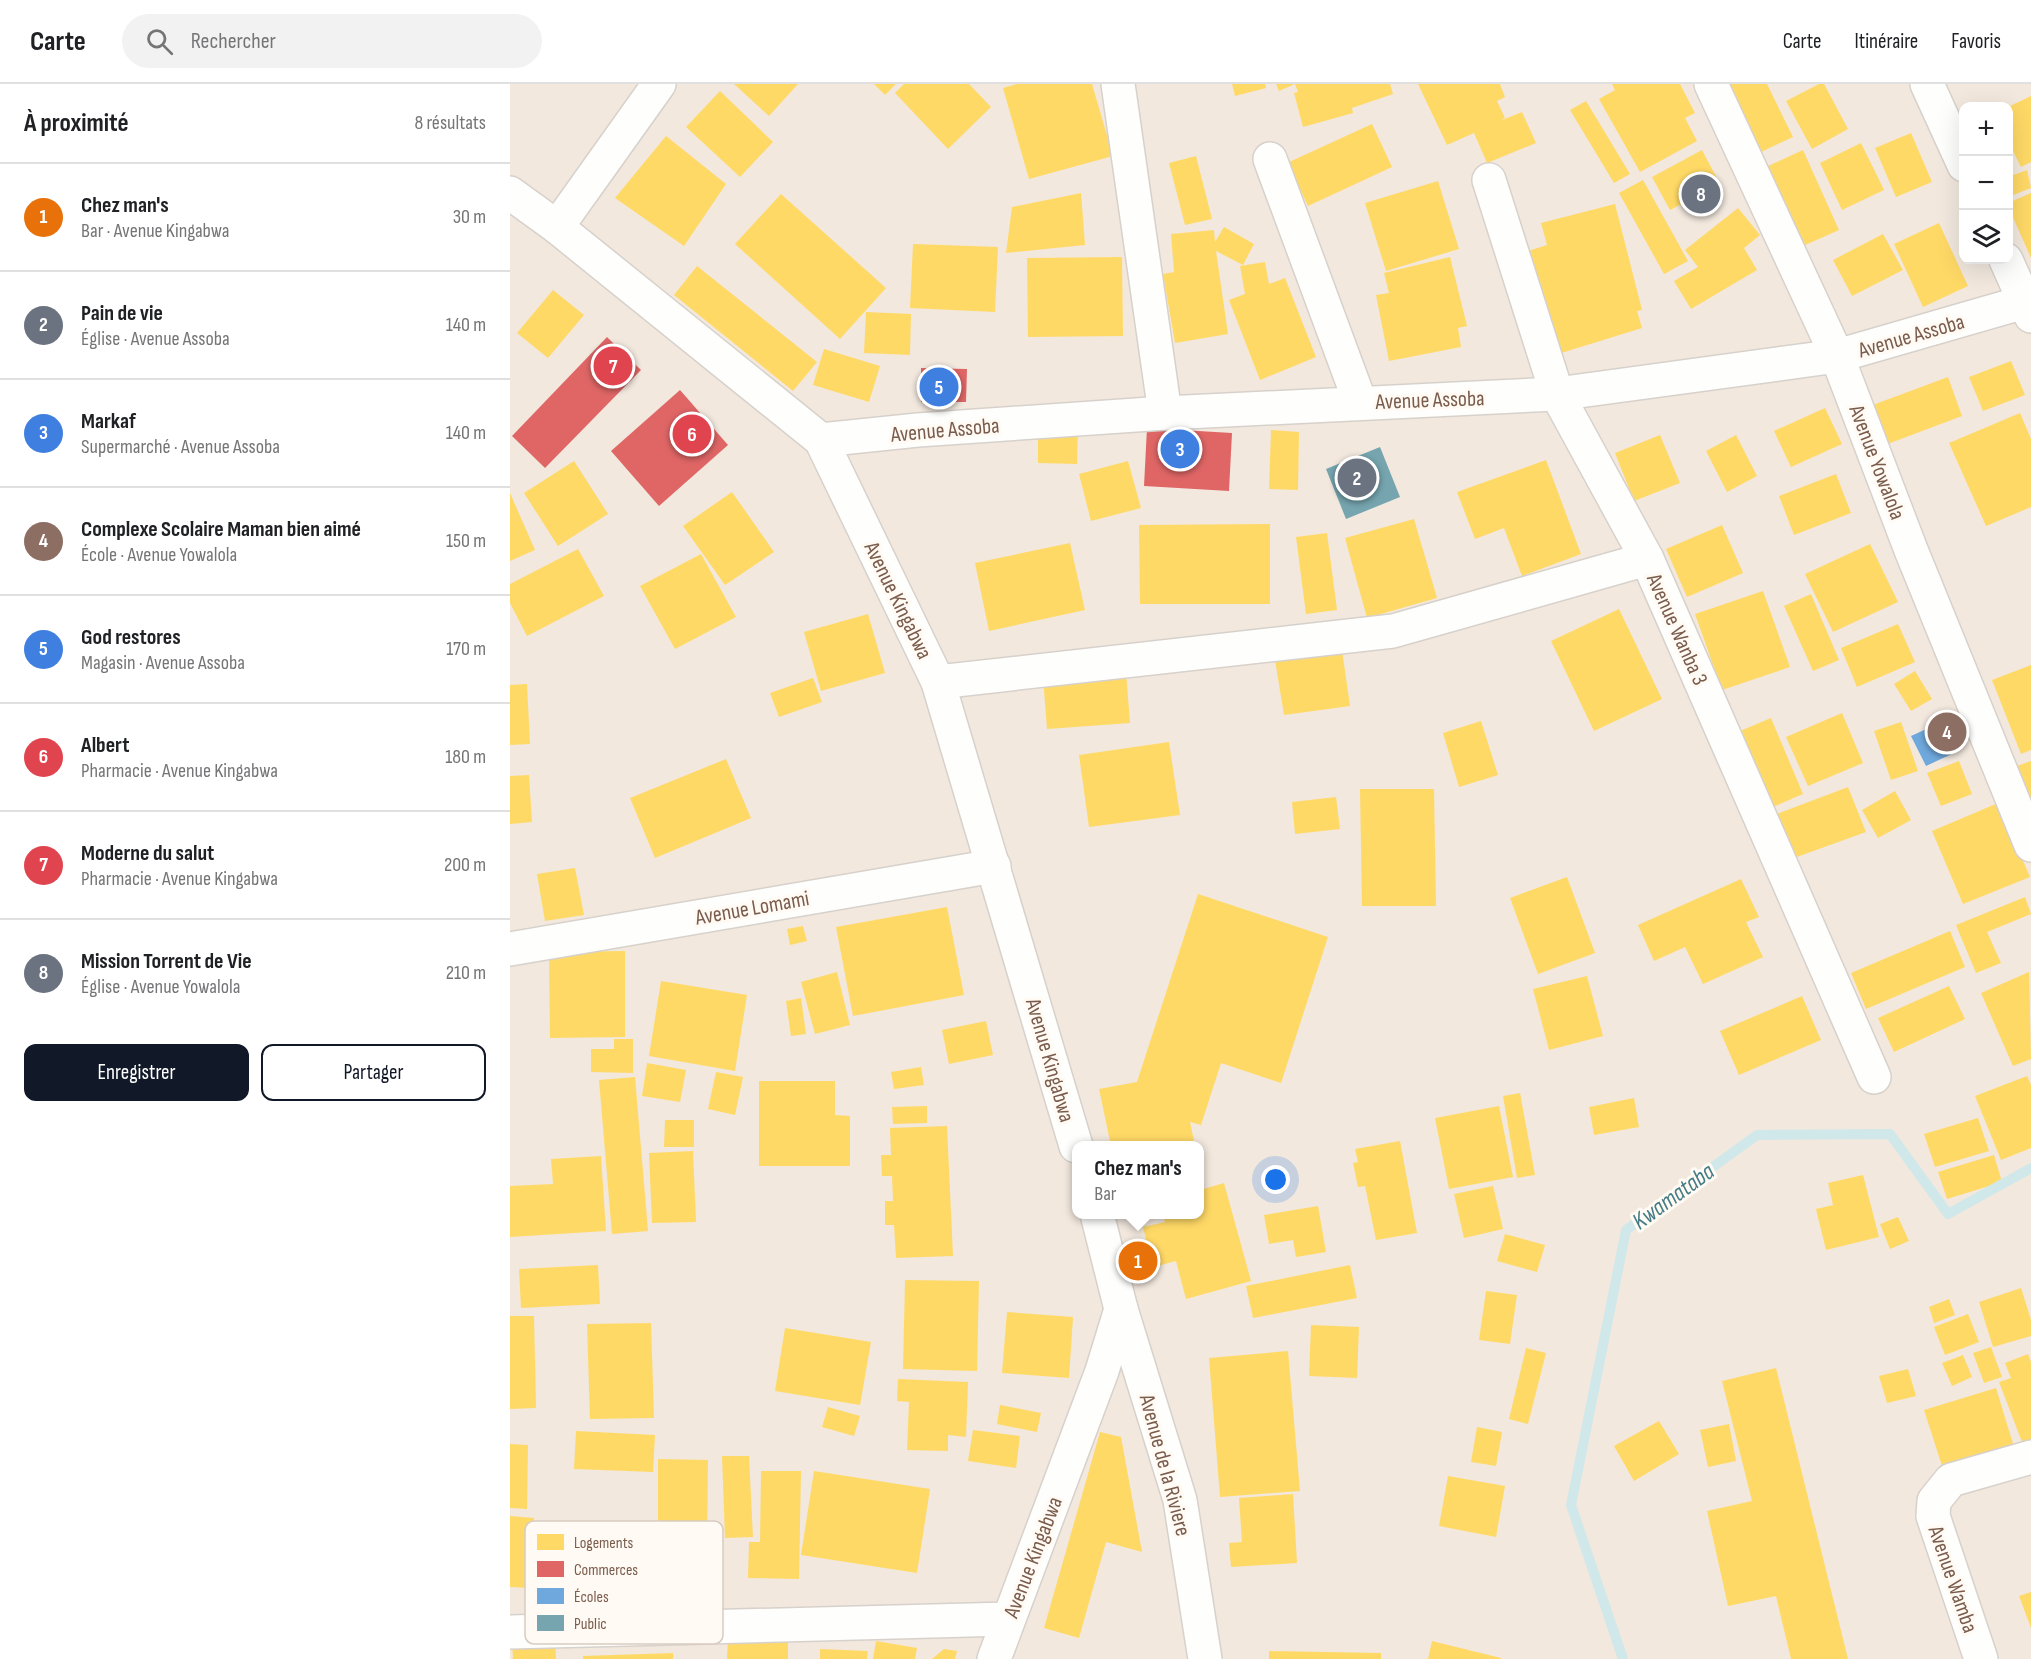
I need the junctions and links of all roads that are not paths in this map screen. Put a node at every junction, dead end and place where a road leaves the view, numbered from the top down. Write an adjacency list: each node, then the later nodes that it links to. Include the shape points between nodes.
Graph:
1 (659, 84): 9 (street)
2 (1118, 84): 15 (street)
3 (1711, 84): 12 (street, Avenue Yowalola)
4 (1927, 84): 5 (street)
5 (1960, 156)
6 (1270, 159): 14 (street)
7 (1489, 180): 13 (street, Avenue Wanba 3)
8 (510, 193): 9 (street, Avenue Kingabwa)
9 (557, 226): 16 (street, Avenue Kingabwa)
10 (2008, 264): 11 (street)
11 (2029, 306): 12 (street, Avenue Assoba)
12 (1838, 356): 13 (street, Avenue Assoba); 19 (street, Avenue Yowalola, via 1911,550)
13 (1557, 394): 14 (street, Avenue Assoba); 17 (street, Avenue Wanba 3)
14 (1360, 402): 15 (street, Avenue Assoba)
15 (1165, 413): 16 (street, Avenue Assoba)
16 (821, 440): 18 (street, Avenue Kingabwa)
17 (1647, 559): 18 (street, via 1393,631); 22 (street, Avenue Wanba 3)
18 (938, 682): 20 (street, Avenue Kingabwa)
19 (2031, 845)
20 (994, 866): 21 (street, Avenue Lomami); 23 (street, Avenue Kingabwa)
21 (510, 949)
22 (1874, 1077)
23 (1076, 1141)
24 (1098, 1219): 25 (street)
25 (1121, 1309): 27 (street, Avenue Kingabwa, via 1102,1371); 32 (street, Avenue de la Riviere, via 1180,1500)
26 (2031, 1458): 33 (street, Avenue Wamba, via 1951,1480 1935,1502 1933,1516)
27 (1008, 1619): 28 (street); 31 (street, Avenue Kingabwa)
28 (723, 1626)
29 (510, 1632): 30 (street)
30 (525, 1632)
31 (994, 1659)
32 (1205, 1659)
33 (1981, 1659)

